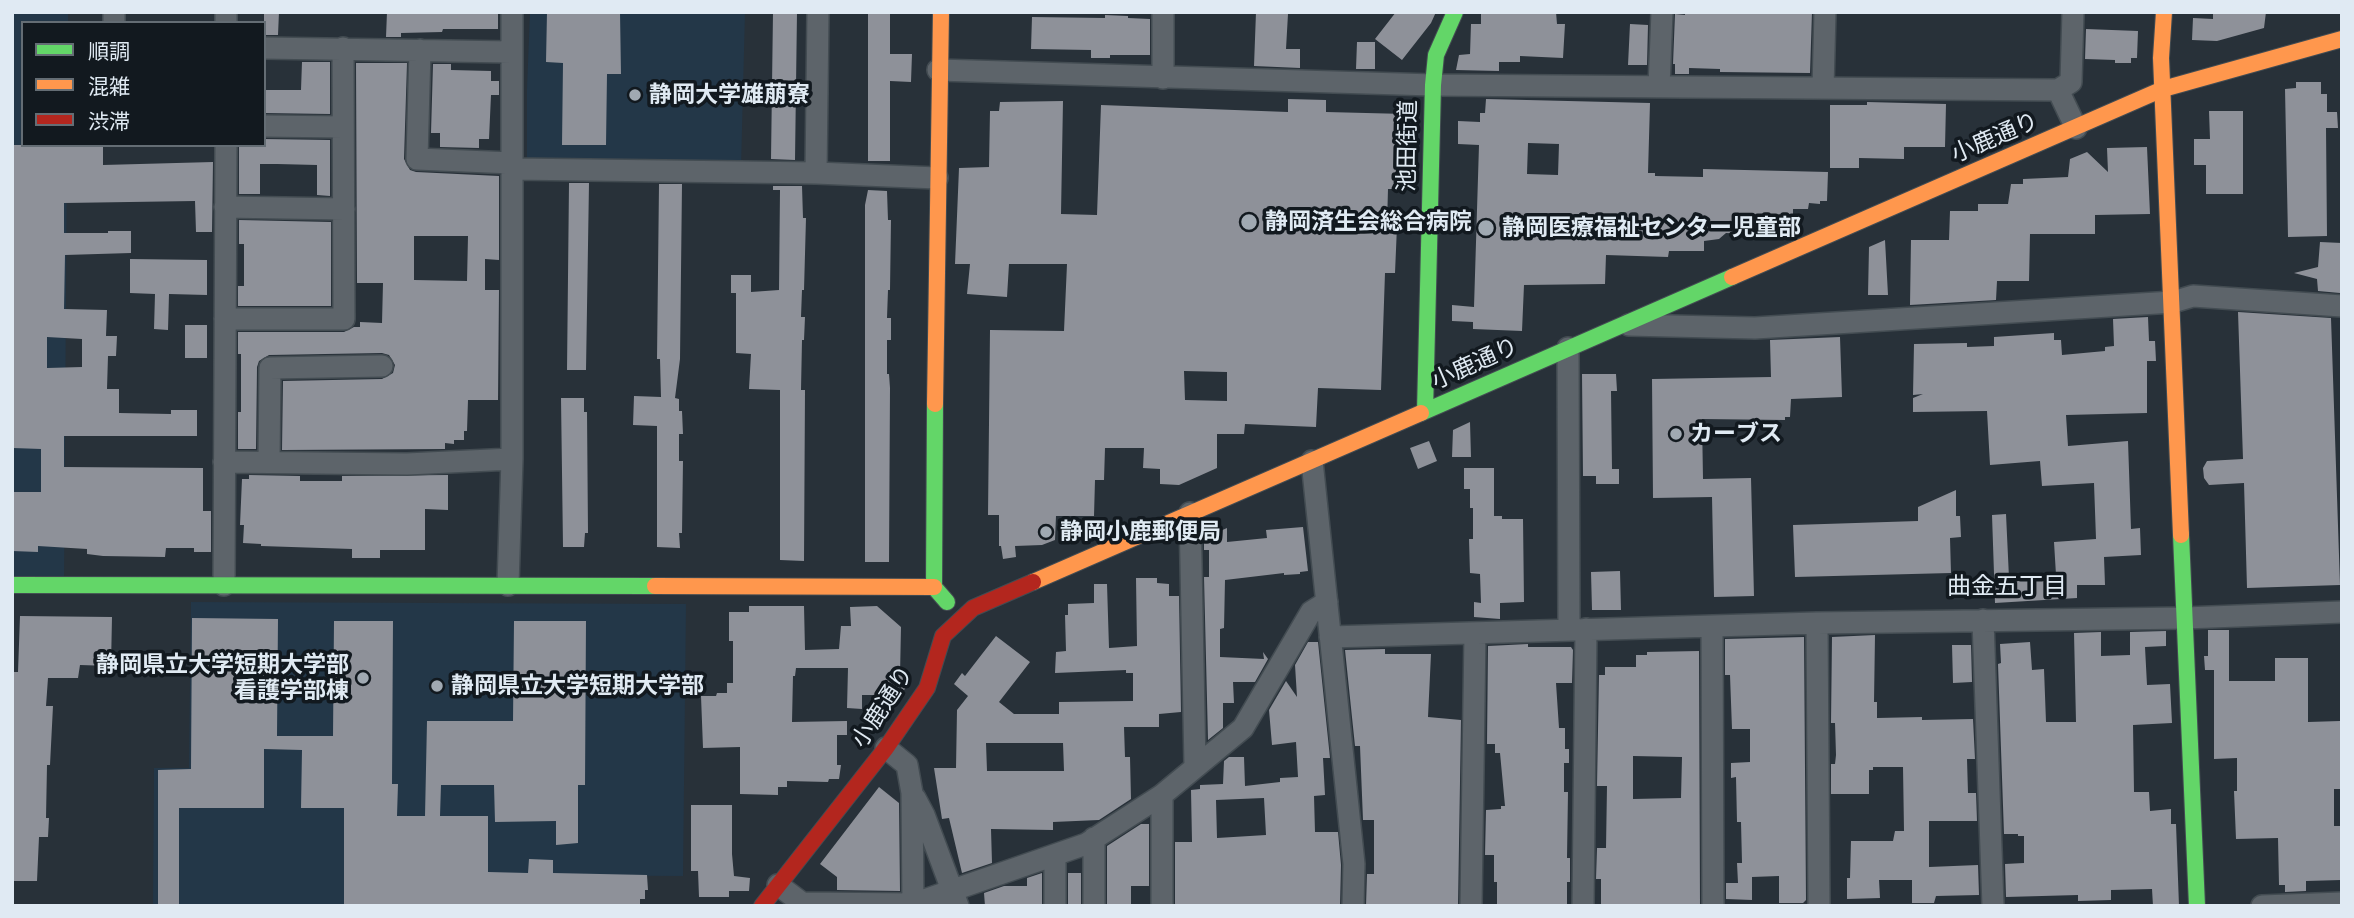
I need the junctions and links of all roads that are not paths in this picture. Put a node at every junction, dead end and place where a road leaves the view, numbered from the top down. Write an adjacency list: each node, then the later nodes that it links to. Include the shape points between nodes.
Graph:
1 (512, 12): 14 (street)
2 (818, 12): 27 (street)
3 (941, 12): 15 (street)
4 (1163, 12): 16 (street)
5 (1455, 12): 17 (street, 池田街道, via 1437,55)
6 (1662, 12): 18 (street)
7 (1825, 12): 19 (street)
8 (2073, 12): 21 (street, via 2071,82)
9 (2164, 12): 20 (street)
10 (2342, 39): 20 (street, 小鹿通り)
11 (266, 48): 12 (street)
12 (343, 48): 13 (street); 23 (street)
13 (421, 50): 14 (street); 26 (street, via 417,159)
14 (511, 52): 26 (street)
15 (938, 70): 16 (street); 28 (street)
16 (1163, 78): 17 (street)
17 (1433, 85): 18 (street); 37 (street, 池田街道)
18 (1659, 87): 19 (street)
19 (1823, 88): 21 (street)
20 (2163, 89): 24 (street, 小鹿通り); 31 (street)
21 (2058, 90): 24 (street)
22 (266, 126): 23 (street)
23 (343, 127): 30 (street)
24 (2076, 128): 34 (street, 小鹿通り)
25 (226, 147): 29 (street)
26 (512, 166): 27 (street); 38 (street)
27 (816, 173): 28 (street)
28 (937, 178): 46 (street)
29 (225, 207): 30 (street); 33 (street)
30 (344, 209): 33 (street, via 344,319)
31 (2173, 302): 32 (street, via 2193,296); 34 (street, via 1755,328); 50 (street)
32 (2342, 306)
33 (225, 319): 40 (street)
34 (1620, 324): 35 (street, 小鹿通り)
35 (1567, 348): 37 (street, 小鹿通り); 54 (street)
36 (382, 366): 41 (street, via 270,368)
37 (1425, 411): 39 (street, 小鹿通り)
38 (512, 459): 41 (street); 43 (street)
39 (1312, 461): 42 (street, 小鹿通り); 47 (street)
40 (224, 462): 41 (street); 45 (street)
41 (269, 463)
42 (1190, 513): 49 (street, 小鹿通り, via 987,601); 58 (street)
43 (508, 584): 45 (street); 46 (street)
44 (12, 585): 45 (street)
45 (224, 585)
46 (934, 587): 49 (street)
47 (1326, 602): 56 (street); 58 (street, via 1311,612 1243,727)
48 (2342, 612): 50 (street)
49 (960, 618): 57 (street, 小鹿通り, via 943,636 928,688)
50 (2185, 618): 51 (street); 77 (street)
51 (1983, 620): 52 (street); 76 (street)
52 (1817, 623): 53 (street); 75 (street)
53 (1712, 627): 54 (street); 74 (street)
54 (1578, 629): 55 (street); 73 (street)
55 (1475, 633): 56 (street); 72 (street)
56 (1330, 637): 71 (street, via 1354,864)
57 (886, 748): 59 (street, via 906,765); 63 (street, 小鹿通り)
58 (1195, 766): 60 (street)
59 (912, 793): 64 (street); 66 (street)
60 (1162, 795): 61 (street); 70 (street)
61 (1094, 838): 62 (street); 69 (street)
62 (1055, 855): 64 (street); 68 (street)
63 (778, 885): 66 (street, via 802,903); 67 (street, 小鹿通り)
64 (954, 899): 66 (street)
65 (2342, 903): 78 (street)
66 (913, 905)
67 (762, 906)
68 (1055, 906)
69 (1094, 906)
70 (1162, 906)
71 (1353, 906)
72 (1471, 906)
73 (1583, 906)
74 (1713, 906)
75 (1819, 906)
76 (1993, 906)
77 (2197, 906)
78 (2262, 906)

